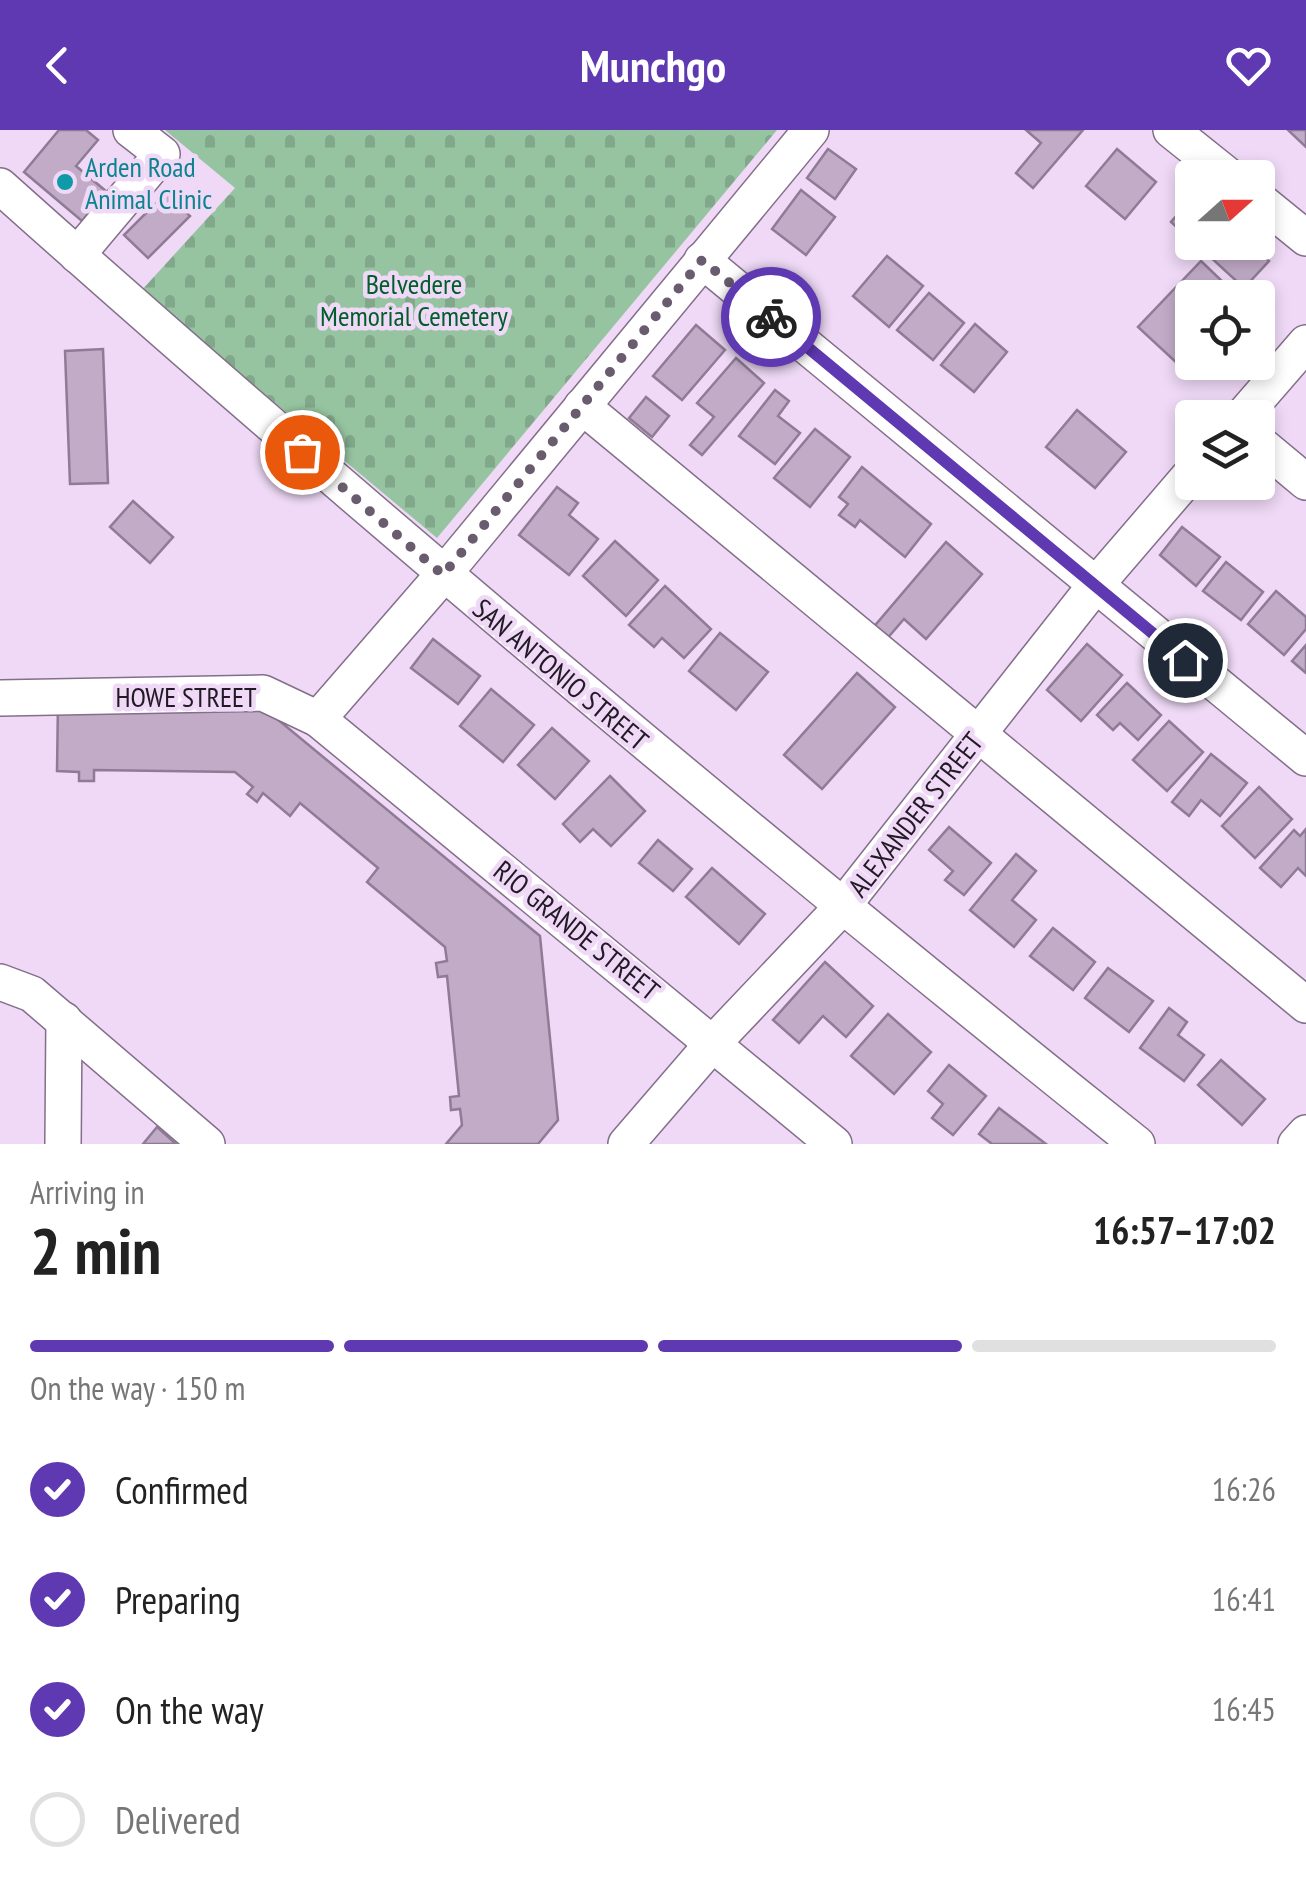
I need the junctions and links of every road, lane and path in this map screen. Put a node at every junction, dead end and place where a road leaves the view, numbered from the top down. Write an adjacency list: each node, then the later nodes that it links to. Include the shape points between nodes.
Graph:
1 (131, 130): 8 (street, via 162,154)
2 (811, 130): 9 (street)
3 (1171, 130): 4 (street)
4 (1208, 160)
5 (0, 186): 8 (street, SAN ANTONIO STREET)
6 (1275, 213): 7 (street)
7 (1306, 238)
8 (76, 255): 16 (street, SAN ANTONIO STREET)
9 (702, 260): 12 (street); 17 (street)
10 (1306, 343): 11 (street)
11 (1257, 400)
12 (582, 406): 16 (street); 20 (street)
13 (1275, 456): 14 (street)
14 (1306, 482)
15 (1175, 493): 17 (street, ALEXANDER STREET)
16 (443, 575): 19 (street); 22 (street, SAN ANTONIO STREET)
17 (1094, 586): 20 (street, ALEXANDER STREET); 21 (street)
18 (0, 698): 19 (street, HOWE STREET, via 262,693)
19 (318, 719): 26 (street, RIO GRANDE STREET)
20 (978, 734): 22 (street, ALEXANDER STREET); 24 (street)
21 (1306, 758)
22 (842, 907): 26 (street, ALEXANDER STREET); 32 (street, SAN ANTONIO STREET)
23 (0, 982): 25 (street, via 32,994)
24 (1306, 1006)
25 (64, 1020): 28 (street); 29 (street)
26 (714, 1042): 30 (street, ALEXANDER STREET); 31 (street, RIO GRANDE STREET)
27 (1306, 1132): 33 (street)
28 (63, 1144)
29 (208, 1144)
30 (626, 1144)
31 (834, 1144)
32 (1136, 1144)
33 (1296, 1144)

